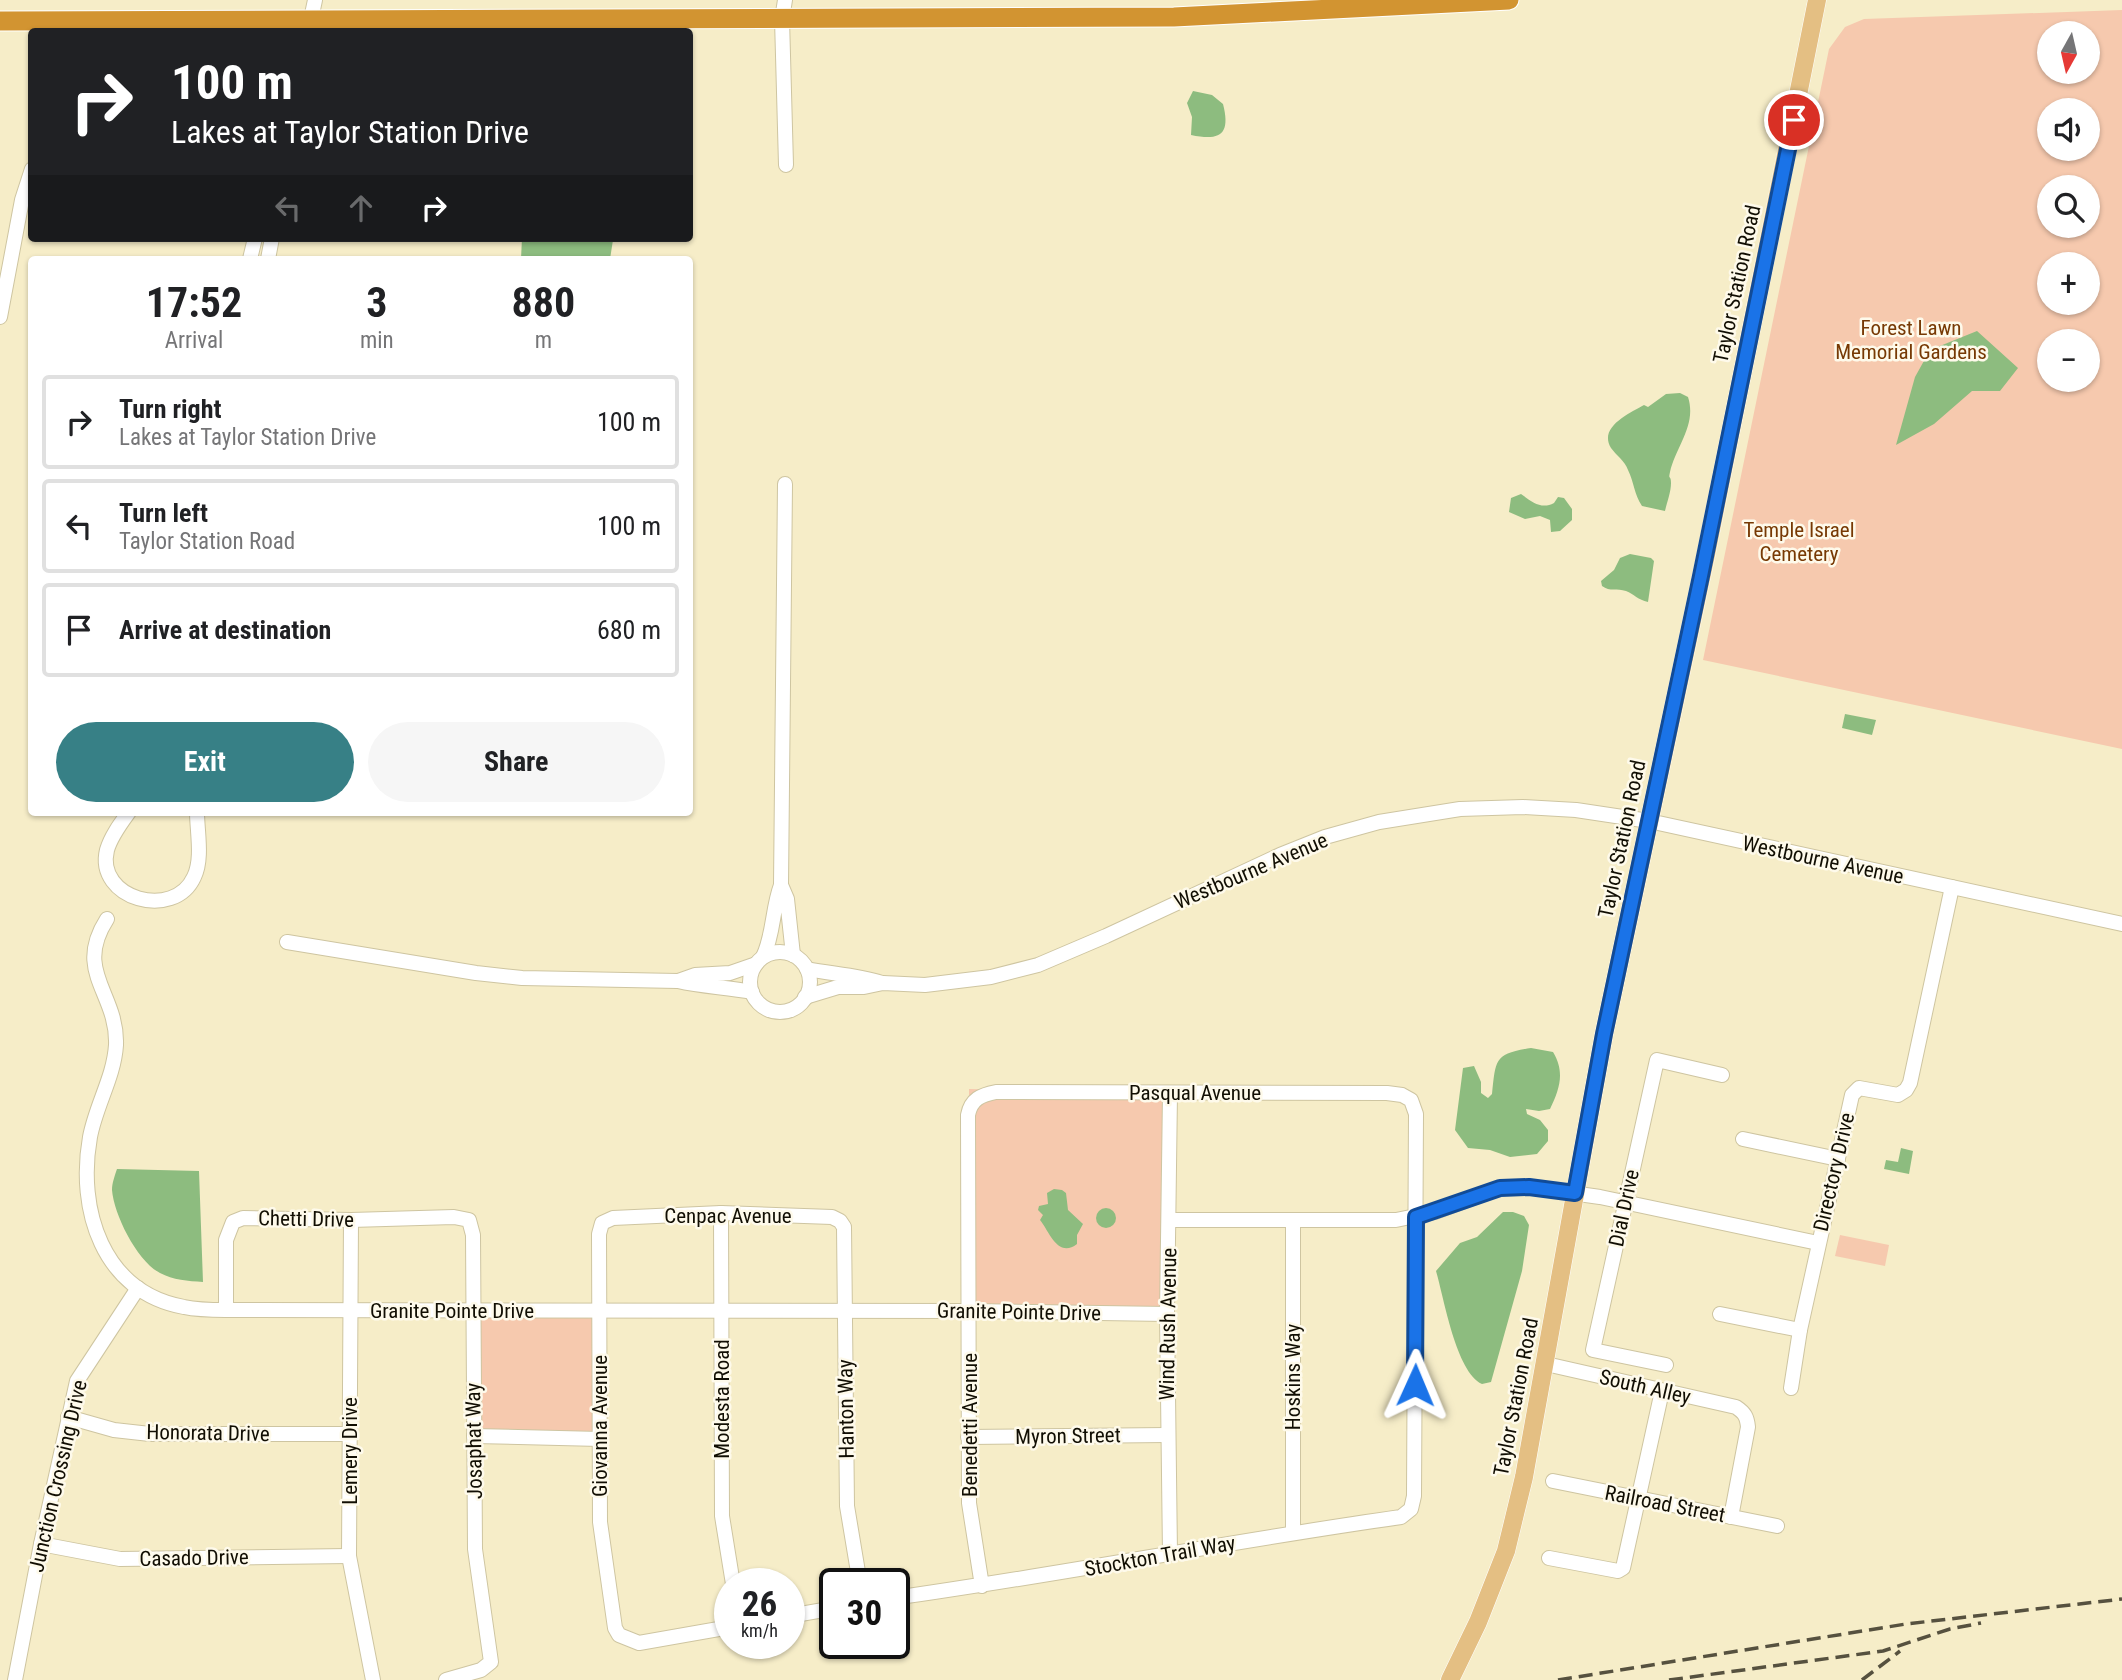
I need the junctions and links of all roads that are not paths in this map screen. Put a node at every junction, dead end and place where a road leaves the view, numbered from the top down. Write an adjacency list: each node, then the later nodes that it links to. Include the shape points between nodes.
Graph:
1 (1509, 0): 3 (highway, via 1186,16)
2 (1817, 0): 13 (main road, Taylor Station Road)
3 (784, 9): 5 (highway); 7 (street)
4 (0, 21): 6 (highway)
5 (310, 21): 6 (highway)
6 (67, 26)
7 (786, 166)
8 (28, 181): 9 (street)
9 (0, 317)
10 (785, 484): 14 (street)
11 (126, 816): 12 (street, via 110,841 106,857 109,876 122,891 146,901 173,897 195,876)
12 (197, 816)
13 (1648, 821): 15 (street, Westbourne Avenue); 23 (street, Westbourne Avenue, via 1523,807 1460,808 1379,822 1279,855 1038,965 925,985); 31 (main road, Taylor Station Road)
14 (781, 884): 19 (street); 20 (street, via 770,942)
15 (1952, 887): 17 (street, Westbourne Avenue); 30 (street, Directory Drive, via 1910,1083 1898,1095 1865,1088 1855,1091)
16 (107, 919): 42 (street, Granite Pointe Drive, via 97,935 93,963 111,1011 116,1042 90,1135 87,1202 106,1254)
17 (2122, 924)
18 (287, 942): 22 (street, via 476,973)
19 (793, 955): 20 (street, via 783,952); 21 (street)
20 (759, 960): 22 (street, via 730,973); 24 (street, via 751,973)
21 (807, 969): 23 (street, Westbourne Avenue); 25 (street, via 810,979)
22 (678, 981): 24 (street)
23 (883, 984): 25 (street, Westbourne Avenue, via 838,987)
24 (752, 992): 25 (street, via 763,1006 781,1011)
25 (805, 997)
26 (1722, 1075): 32 (street, Dial Drive, via 1657,1060)
27 (1170, 1094): 28 (street, Pasqual Avenue, via 996,1092); 34 (street, Pasqual Avenue, via 1402,1095 1411,1100 1416,1114); 37 (street, Wind Rush Avenue)
28 (978, 1098): 48 (street, Benedetti Avenue, via 968,1115)
29 (1743, 1139): 30 (street)
30 (1838, 1159): 41 (street, Directory Drive)
31 (1575, 1193): 32 (street); 34 (street, via 1500,1188); 53 (main road, Taylor Station Road)
32 (1625, 1202): 41 (street); 54 (street, Dial Drive, via 1593,1350)
33 (721, 1213): 39 (street, Cenpac Avenue, via 613,1218); 40 (street, Cenpac Avenue, via 832,1217); 46 (street, Modesta Road)
34 (1416, 1217): 38 (street); 67 (street, Stockton Trail Way, via 1411,1509 1401,1517)
35 (351, 1220): 36 (street, Chetti Drive); 43 (street, Chetti Drive, via 243,1218 233,1222 226,1240); 44 (street, Lemery Drive)
36 (469, 1220): 49 (street, Josaphat Way, via 473,1235)
37 (1170, 1220): 38 (street); 50 (street, Wind Rush Avenue)
38 (1293, 1221): 67 (street, Hoskins Way)
39 (602, 1223): 45 (street, Giovanna Avenue)
40 (846, 1233): 47 (street, Hanton Way)
41 (1818, 1244): 52 (street, Directory Drive)
42 (138, 1287): 43 (street, Granite Pointe Drive, via 182,1307); 57 (street, Junction Crossing Drive, via 77,1381)
43 (226, 1310): 44 (street, Granite Pointe Drive)
44 (351, 1310): 49 (street, Granite Pointe Drive); 58 (street, Lemery Drive)
45 (599, 1311): 46 (street, Granite Pointe Drive); 49 (street, Granite Pointe Drive); 62 (street, Giovanna Avenue)
46 (721, 1311): 47 (street, Granite Pointe Drive); 72 (street, Modesta Road, via 722,1516)
47 (844, 1311): 48 (street, Granite Pointe Drive); 73 (street, Hanton Way, via 847,1506)
48 (970, 1311): 50 (street, Granite Pointe Drive); 61 (street, Benedetti Avenue)
49 (472, 1312): 60 (street, Josaphat Way)
50 (1167, 1314): 59 (street, Wind Rush Avenue)
51 (1720, 1314): 52 (street)
52 (1800, 1330): 55 (street, Directory Drive)
53 (1546, 1364): 56 (street, South Alley); 80 (main road, Taylor Station Road, via 1506,1551 1479,1622)
54 (1666, 1364)
55 (1791, 1388)
56 (1662, 1391): 64 (street); 65 (street, South Alley, via 1744,1412 1748,1427)
57 (68, 1418): 58 (street, Honorata Drive, via 150,1434); 68 (street, Junction Crossing Drive)
58 (351, 1434): 70 (street, Lemery Drive)
59 (1167, 1435): 61 (street, Myron Street); 69 (street, Wind Rush Avenue)
60 (474, 1436): 62 (street); 79 (street, Josaphat Way, via 475,1549 491,1662 481,1670)
61 (968, 1437): 74 (street, Benedetti Avenue, via 969,1503)
62 (600, 1439): 76 (street, Giovanna Avenue, via 600,1522 619,1635 639,1643)
63 (1553, 1481): 64 (street, Railroad Street)
64 (1639, 1498): 65 (street, Railroad Street); 71 (street, via 1623,1568 1610,1570)
65 (1731, 1517): 66 (street, Railroad Street)
66 (1777, 1526)
67 (1293, 1532): 69 (street, Stockton Trail Way)
68 (41, 1544): 70 (street, Casado Drive, via 120,1559); 77 (street, Junction Crossing Drive)
69 (1170, 1554): 74 (street, Stockton Trail Way)
70 (349, 1556): 78 (street, Lemery Drive)
71 (1549, 1558)
72 (730, 1568)
73 (857, 1568)
74 (982, 1586): 75 (street, Stockton Trail Way)
75 (910, 1596)
76 (714, 1630)
77 (15, 1680)
78 (373, 1680)
79 (446, 1680)
80 (1450, 1680)

